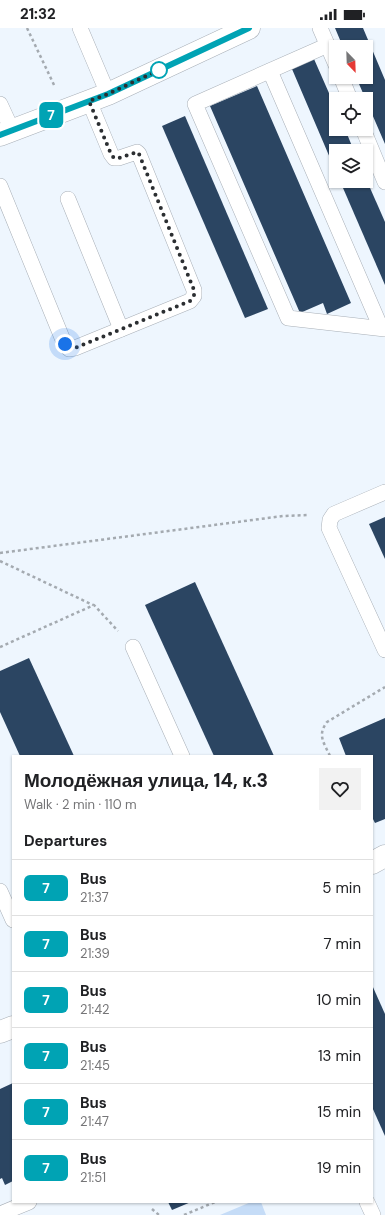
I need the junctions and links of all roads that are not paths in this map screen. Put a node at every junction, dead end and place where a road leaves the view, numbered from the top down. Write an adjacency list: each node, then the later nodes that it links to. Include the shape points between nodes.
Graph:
1 (80, 28): 6 (lane)
2 (249, 28): 6 (street)
3 (320, 28): 4 (lane)
4 (328, 45): 5 (lane)
5 (270, 71): 13 (lane); 13 (lane, via 195,104 288,318)
6 (99, 97): 8 (street); 14 (lane, via 111,154 114,158 137,152 139,154 194,290 194,296 190,301)
7 (0, 104): 8 (lane)
8 (6, 133)
9 (366, 136): 10 (lane)
10 (385, 182)
11 (0, 186): 14 (lane, via 69,349)
12 (68, 199): 14 (lane)
13 (383, 328)
14 (121, 329)
15 (385, 492): 17 (lane, via 334,514 329,528)
16 (133, 647): 18 (lane)
17 (385, 650)
18 (182, 755)
19 (385, 856): 20 (street)
20 (373, 862)
21 (0, 891): 22 (lane)
22 (12, 918)
23 (12, 1027): 24 (street)
24 (0, 1032)
25 (27, 1203): 27 (lane)
26 (367, 1203): 28 (lane)
27 (0, 1214)
28 (373, 1215)

